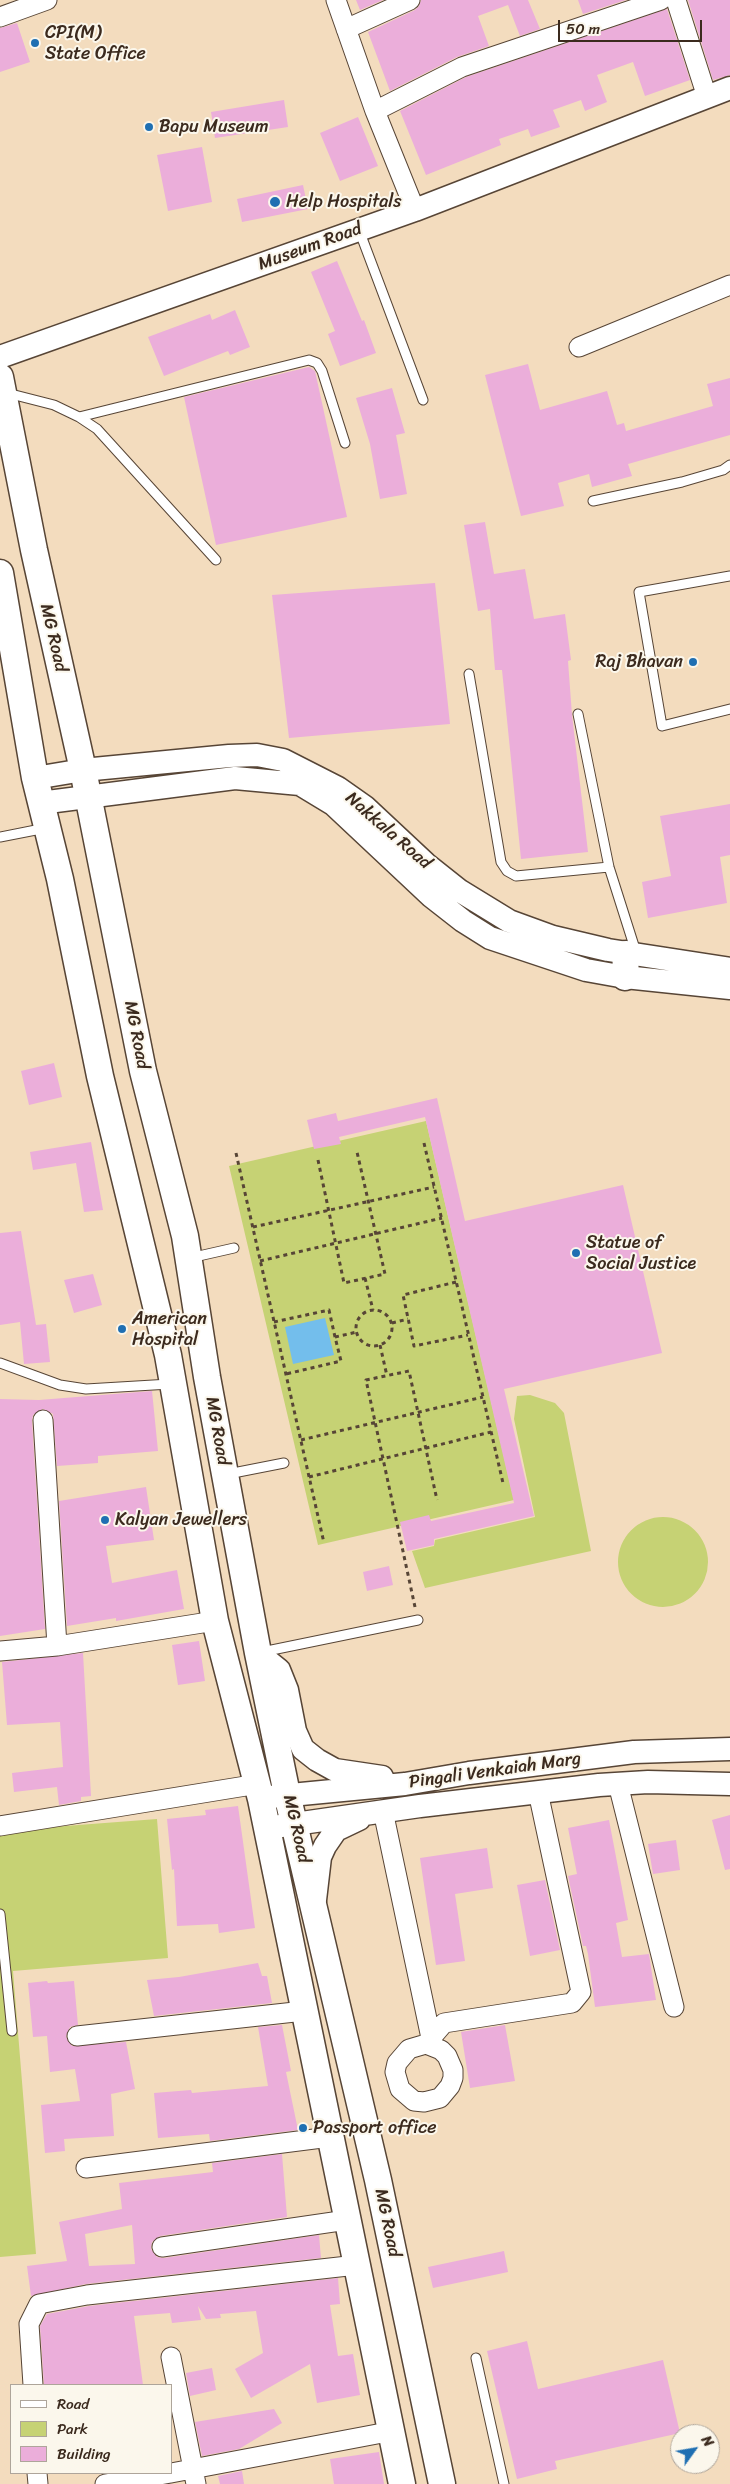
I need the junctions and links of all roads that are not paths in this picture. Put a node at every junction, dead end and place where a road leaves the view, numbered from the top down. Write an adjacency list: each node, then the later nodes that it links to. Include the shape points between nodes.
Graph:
1 (47, 0): 6 (street)
2 (336, 0): 7 (street)
3 (410, 0): 7 (street)
4 (661, 0): 10 (street, via 462,67)
5 (676, 0): 9 (street)
6 (0, 17)
7 (346, 29): 10 (street)
8 (730, 88): 9 (street, Museum Road)
9 (707, 97): 11 (street, Museum Road)
10 (375, 111): 11 (street)
11 (415, 210): 12 (street, Museum Road)
12 (359, 230): 15 (street, Museum Road); 17 (lane)
13 (730, 285): 14 (street)
14 (579, 347)
15 (0, 357)
16 (1, 385): 18 (lane); 28 (main road, MG Road)
17 (423, 400)
18 (79, 417): 19 (lane, via 309,360 317,363 322,371); 22 (lane, via 97,430)
19 (345, 443)
20 (730, 465): 21 (lane, via 682,482)
21 (592, 501)
22 (216, 560)
23 (0, 573): 29 (main road, MG Road)
24 (730, 576): 26 (lane, via 639,592 662,726)
25 (469, 674): 33 (lane, via 501,862 507,871 516,876)
26 (730, 709)
27 (578, 714): 33 (lane)
28 (83, 770): 29 (street, Nakkala Road); 30 (main road, MG Road); 34 (street, Nakkala Road, via 238,755 283,760 338,788 365,807 446,880 509,921)
29 (38, 790): 30 (street, Nakkala Road); 31 (main road, MG Road)
30 (88, 795): 34 (street, Nakkala Road, via 236,778 300,784 333,804 431,896 478,931 516,948 586,970); 38 (main road, MG Road, via 143,1071)
31 (47, 828): 32 (lane); 40 (main road, MG Road, via 100,1076 138,1225)
32 (0, 837)
33 (609, 867): 34 (lane)
34 (630, 962): 35 (street, Nakkala Road); 36 (street, Nakkala Road)
35 (730, 969)
36 (730, 988)
37 (234, 1248): 38 (lane)
38 (188, 1258): 43 (main road, MG Road)
39 (0, 1363): 40 (lane, via 60,1386 86,1389)
40 (173, 1384): 45 (main road, MG Road)
41 (43, 1420): 46 (street)
42 (284, 1463): 43 (lane)
43 (225, 1475): 48 (main road, MG Road)
44 (418, 1620): 48 (lane)
45 (215, 1621): 46 (street); 53 (main road, MG Road)
46 (57, 1646): 47 (street)
47 (0, 1651)
48 (258, 1653): 50 (street, via 279,1670 303,1749 336,1770 377,1775); 55 (main road, MG Road)
49 (730, 1748): 50 (street, Pingali Venkaiah Marg, via 634,1752)
50 (405, 1784): 55 (street, Pingali Venkaiah Marg)
51 (618, 1784): 52 (street, Pingali Venkaiah Marg); 54 (street, Pingali Venkaiah Marg); 62 (street)
52 (730, 1784)
53 (260, 1791): 55 (street, Pingali Venkaiah Marg); 58 (street); 59 (main road, MG Road)
54 (538, 1792): 56 (street, Pingali Venkaiah Marg); 56 (street, via 581,1992 572,2003 444,2024 429,2041)
55 (287, 1794): 57 (main road, MG Road)
56 (378, 1812): 57 (street, Pingali Venkaiah Marg); 60 (street, via 336,1830 325,1846 320,1857)
57 (295, 1824): 59 (street, Pingali Venkaiah Marg); 60 (main road, MG Road)
58 (0, 1826)
59 (267, 1828): 63 (main road, MG Road)
60 (314, 1908): 80 (main road, MG Road, via 378,2180)
61 (0, 1914): 64 (lane)
62 (674, 2007)
63 (304, 2011): 65 (street); 66 (main road, MG Road)
64 (12, 2031)
65 (78, 2036)
66 (330, 2137): 67 (street); 68 (main road, MG Road)
67 (86, 2168)
68 (347, 2220): 69 (street); 70 (main road, MG Road)
69 (162, 2247)
70 (357, 2265): 73 (street, via 87,2295 39,2304 29,2324); 74 (main road, MG Road)
71 (170, 2357): 77 (street)
72 (476, 2358): 81 (lane)
73 (33, 2384)
74 (392, 2431): 77 (street); 79 (main road, MG Road)
75 (172, 2473): 77 (street)
76 (165, 2474): 78 (street)
77 (195, 2476)
78 (105, 2484)
79 (402, 2484)
80 (442, 2484)
81 (504, 2484)

